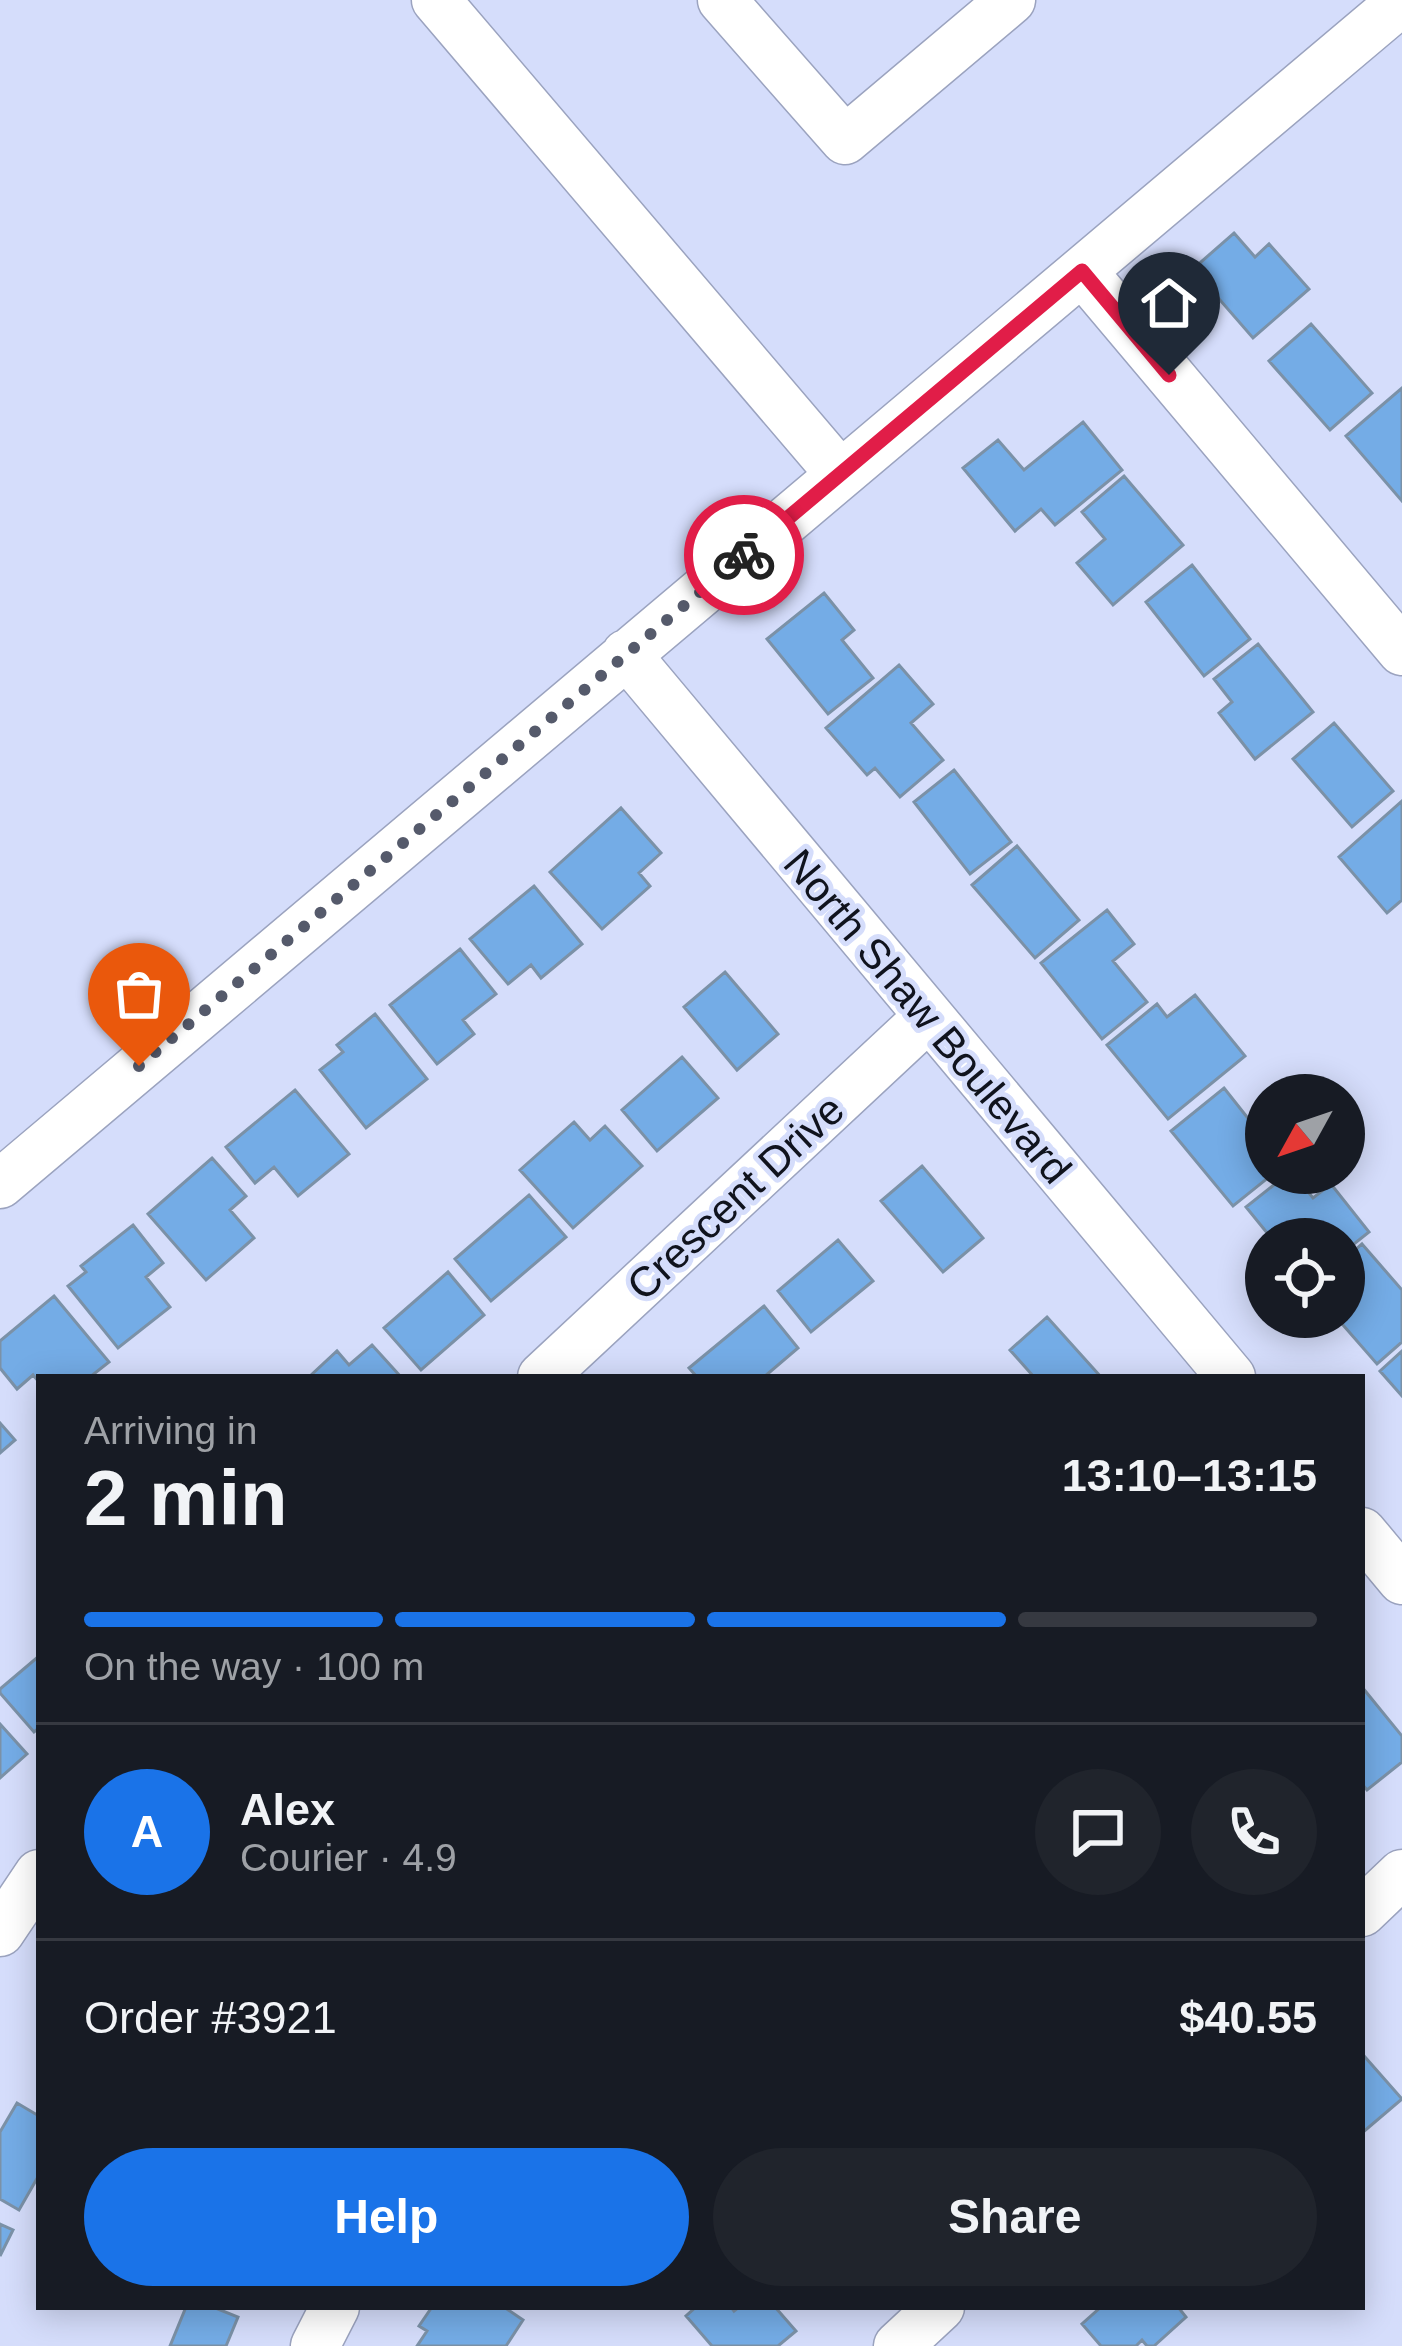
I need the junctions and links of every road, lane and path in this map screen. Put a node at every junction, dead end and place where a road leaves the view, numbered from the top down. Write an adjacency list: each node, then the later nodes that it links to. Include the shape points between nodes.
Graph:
1 (436, 0): 6 (street)
2 (722, 0): 3 (street, via 845,140)
3 (1011, 0)
4 (1402, 2): 5 (street)
5 (1082, 271): 6 (street); 7 (street)
6 (840, 474): 8 (street)
7 (1402, 650)
8 (626, 654): 9 (street, North Shaw Boulevard); 10 (street)
9 (928, 1017): 11 (street, Crescent Drive); 12 (street, North Shaw Boulevard)
10 (0, 1184)
11 (545, 1374)
12 (1229, 1374)
13 (1365, 1536): 14 (street)
14 (1402, 1580)
15 (1402, 1874): 17 (street)
16 (36, 1878): 18 (street)
17 (1365, 1909)
18 (0, 1932)
19 (333, 2310): 21 (street)
20 (937, 2310): 22 (street)
21 (315, 2346)
22 (898, 2346)

